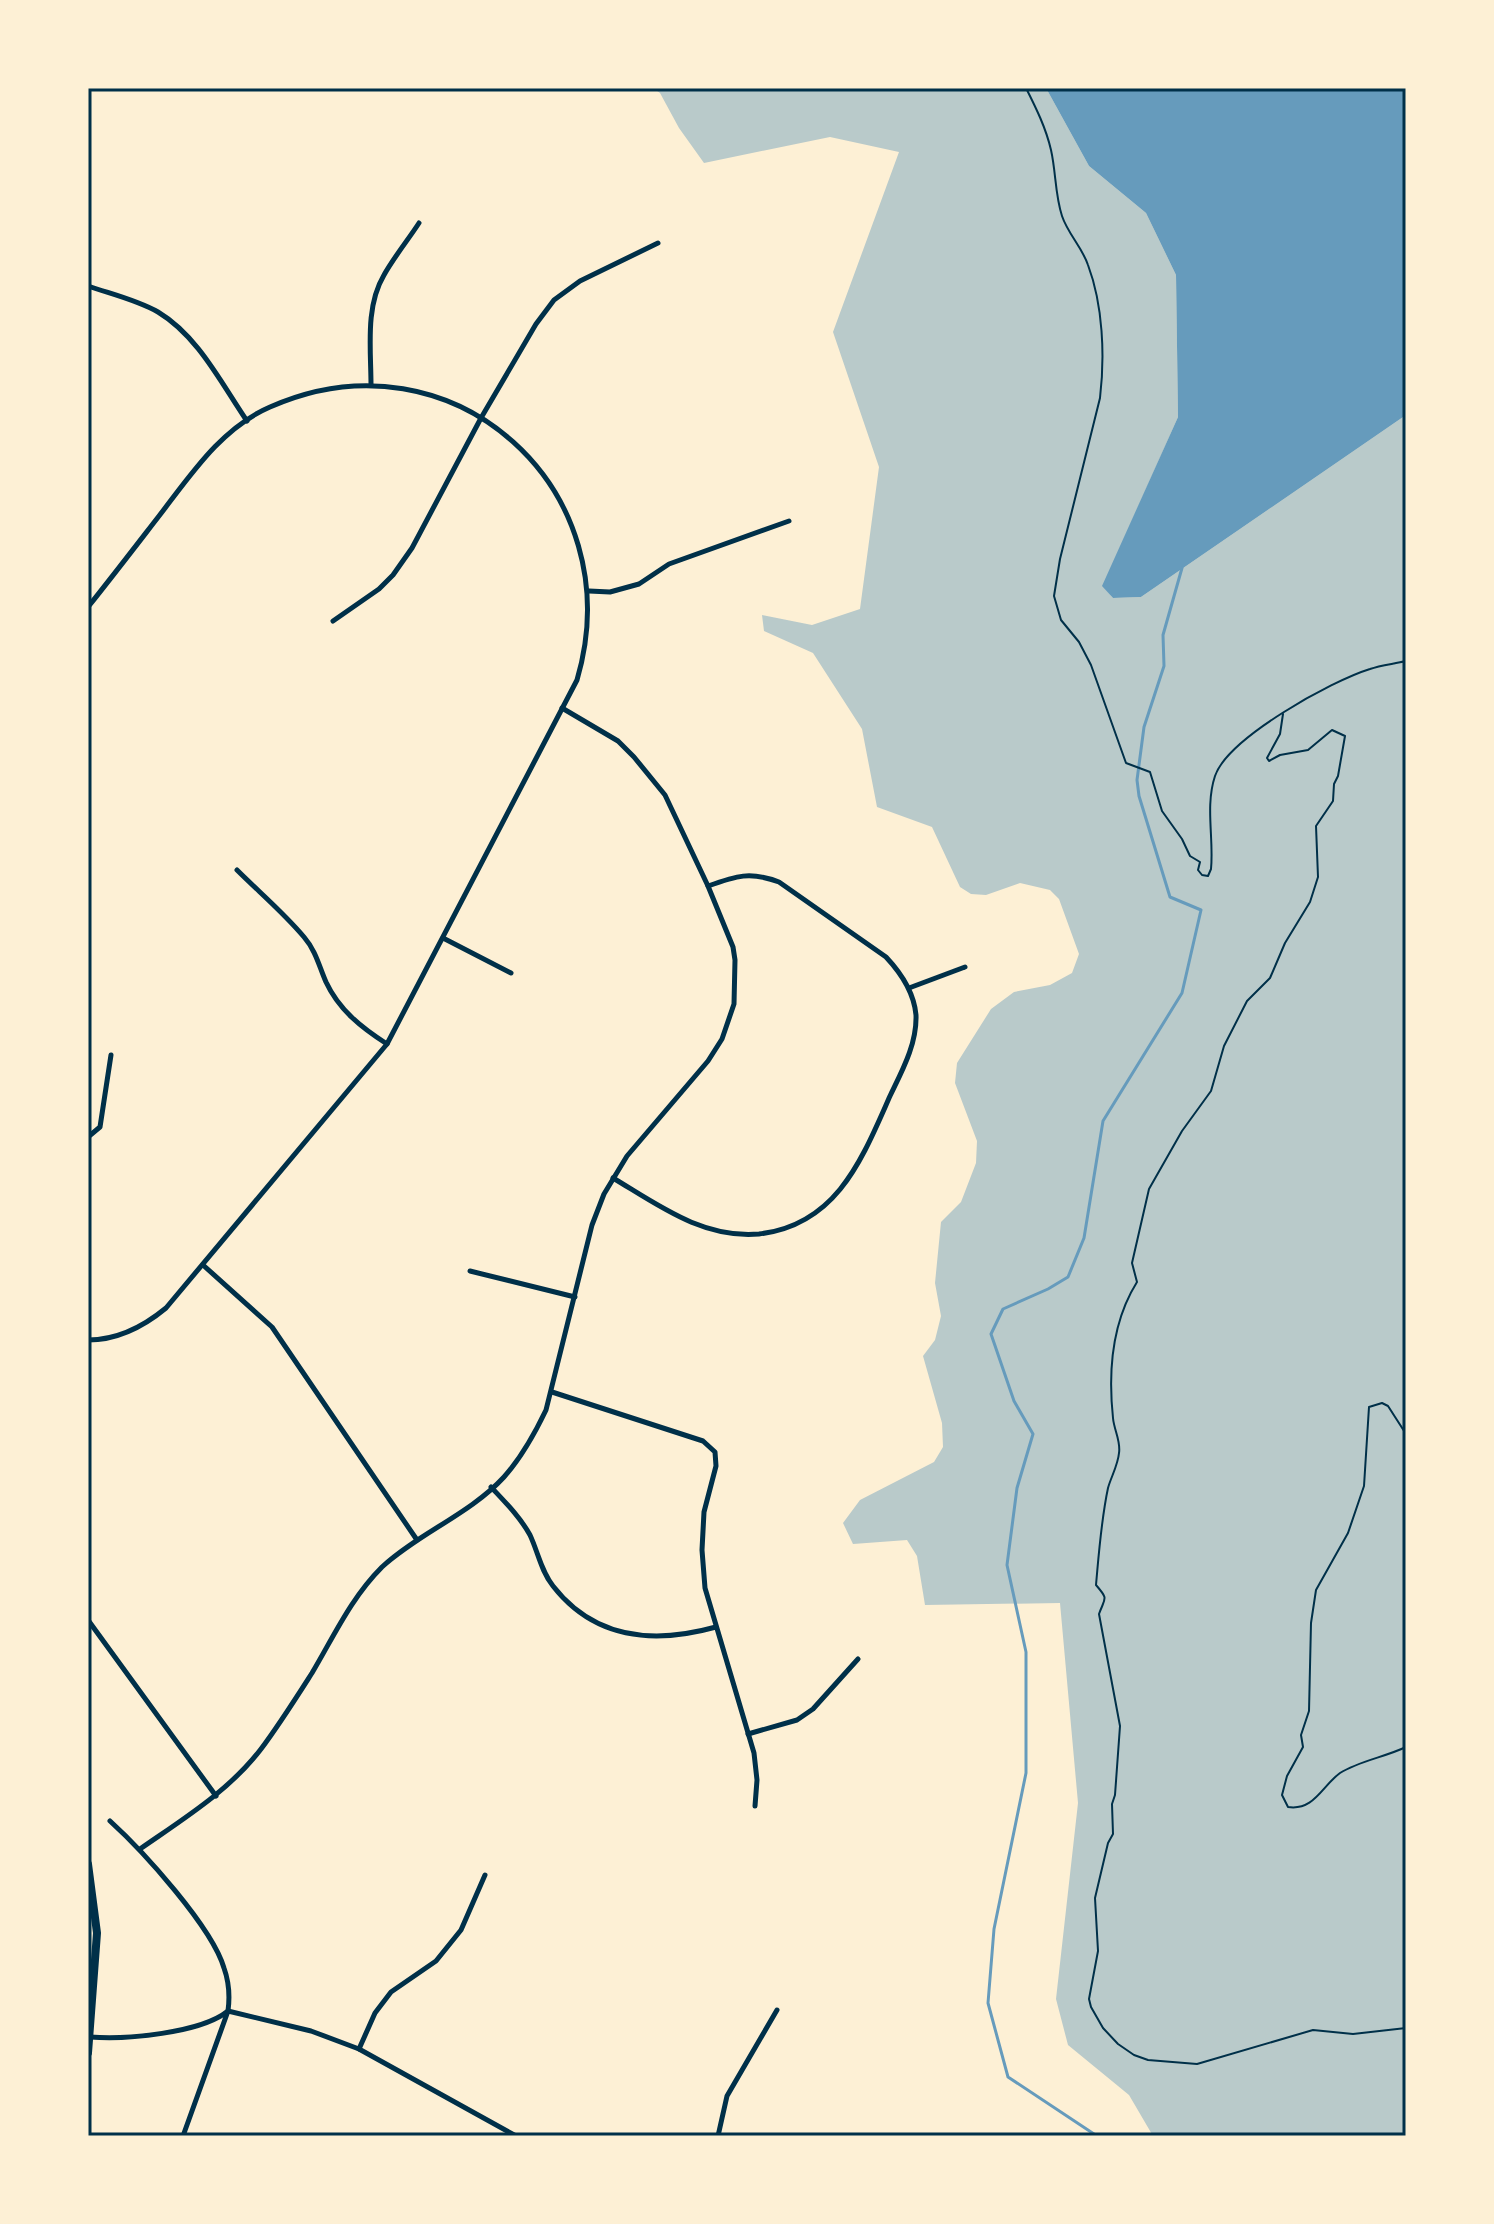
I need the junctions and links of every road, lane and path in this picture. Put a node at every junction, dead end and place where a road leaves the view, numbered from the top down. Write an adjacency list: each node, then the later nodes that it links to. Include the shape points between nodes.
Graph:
1 (1026, 88): 14 (path, via 1046,133 1063,220 1092,276 1101,338 1100,398 1060,559 1057,611 1091,665 1126,763 1150,772 1162,811 1190,856 1200,862 1202,875 1208,876 1211,869 1211,792 1220,766 1239,745)
2 (419, 223): 5 (street, via 378,287 371,317)
3 (658, 243): 6 (street, via 580,281 554,300)
4 (88, 286): 7 (street, via 138,303 176,325)
5 (371, 385): 6 (street, via 426,393); 7 (street, via 319,390 268,407)
6 (481, 418): 9 (street, via 524,451 555,489 578,540); 11 (street, via 393,575)
7 (247, 421): 10 (street, via 211,449)
8 (789, 521): 9 (street, via 669,564 639,584)
9 (589, 591): 13 (street, via 586,651)
10 (88, 607)
11 (333, 621)
12 (1406, 661): 14 (path, via 1354,675)
13 (562, 708): 16 (street, via 618,741 642,766 665,795); 17 (street)
14 (1283, 714): 46 (path, via 1269,761 1308,750 1332,730 1345,736 1333,801 1316,826 1318,877 1270,978 1247,1001 1224,1046 1211,1091 1149,1189 1132,1263 1137,1282 1120,1319 1111,1367 1119,1453 1109,1485 1096,1585 1105,1596 1099,1614 1120,1726 1113,1834 1095,1898 1098,1951 1089,1999 1103,2028 1134,2055 1187,2064 1313,2030 1353,2034)
15 (237, 870): 21 (street, via 305,938 344,1011)
16 (708, 886): 20 (street, via 739,875 779,882 886,957); 24 (street, via 733,947 734,1004 708,1061)
17 (443, 938): 19 (street); 21 (street)
18 (965, 967): 20 (street)
19 (511, 973)
20 (909, 988): 24 (street, via 916,1014 914,1037 866,1152 837,1195 806,1219 760,1234 702,1228)
21 (387, 1044): 25 (street)
22 (111, 1055): 23 (street, via 100,1127)
23 (88, 1137)
24 (613, 1178): 27 (street, via 592,1225)
25 (203, 1265): 28 (street, via 149,1322 110,1338); 32 (street, via 272,1327)
26 (470, 1271): 27 (street)
27 (575, 1297): 29 (street)
28 (88, 1340)
29 (552, 1392): 31 (street, via 535,1432); 34 (street, via 703,1441 715,1452 702,1550)
30 (1406, 1434): 37 (path, via 1388,1406 1369,1407 1364,1486 1348,1533 1316,1590 1309,1711 1303,1747 1287,1776 1283,1801 1288,1807 1304,1806 1342,1772)
31 (491, 1487): 32 (street); 34 (street, via 521,1520 553,1586 604,1627 633,1636)
32 (417, 1540): 38 (street, via 358,1594 260,1750)
33 (88, 1620): 38 (street)
34 (716, 1627): 36 (street)
35 (858, 1659): 36 (street, via 797,1720)
36 (748, 1734): 39 (street, via 757,1780)
37 (1406, 1747)
38 (216, 1796): 41 (street)
39 (755, 1806)
40 (110, 1821): 41 (street)
41 (140, 1849): 45 (street, via 202,1927 224,1966)
42 (88, 1864): 47 (main road, via 97,1933)
43 (485, 1875): 48 (street, via 454,1940 436,1961 391,1992)
44 (777, 2010): 52 (street, via 727,2096)
45 (228, 2011): 47 (street, via 217,2020 159,2033); 48 (street); 50 (street)
46 (1406, 2028)
47 (89, 2037): 49 (main road)
48 (359, 2049): 51 (street)
49 (88, 2053)
50 (183, 2136)
51 (516, 2136)
52 (718, 2136)

